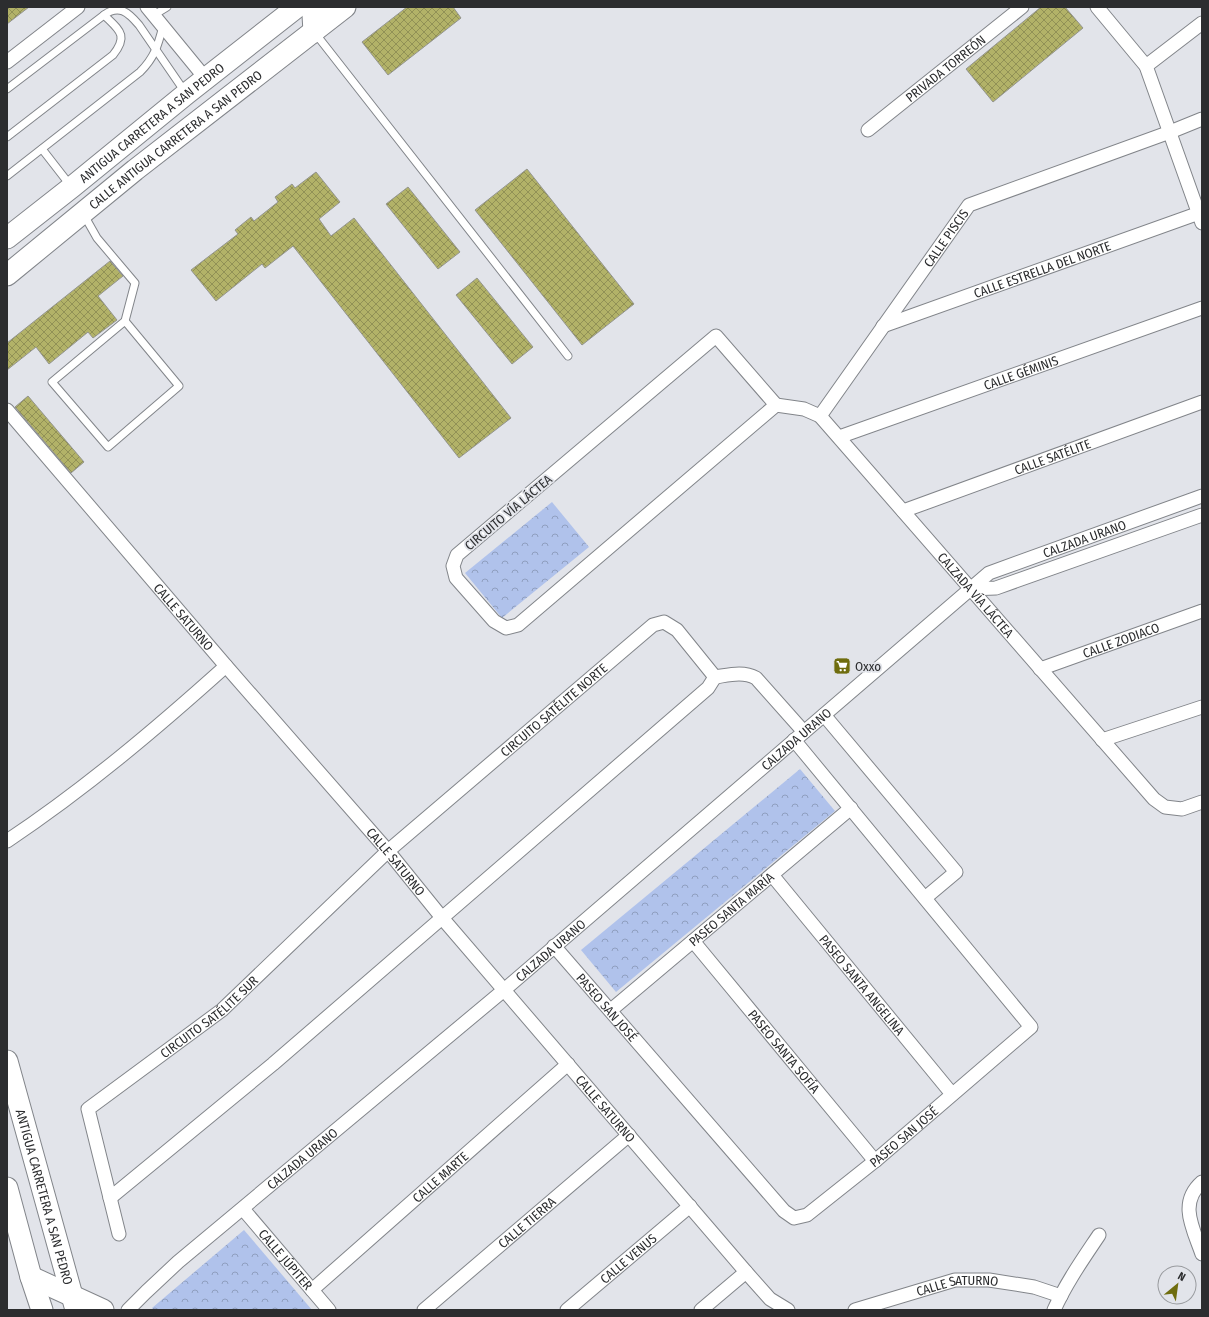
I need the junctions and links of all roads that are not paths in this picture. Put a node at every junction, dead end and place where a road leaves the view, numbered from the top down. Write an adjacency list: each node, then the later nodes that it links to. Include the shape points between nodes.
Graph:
1 (78, 7): 14 (street)
2 (167, 7): 8 (lane)
3 (296, 7): 16 (main road, ANTIGUA CARRETERA A SAN PEDRO)
4 (319, 7): 12 (main road, via 313,15)
5 (345, 7): 12 (main road, CALLE ANTIGUA CARRETERA A SAN PEDRO)
6 (1022, 7): 20 (street, PRIVADA TORREÓN)
7 (1097, 7): 15 (street)
8 (151, 11): 11 (street)
9 (104, 15): 13 (lane, via 110,10 123,11 135,21); 17 (lane); 22 (lane, via 121,34 122,39 113,54)
10 (1202, 23): 15 (street)
11 (163, 26): 13 (lane); 16 (street)
12 (314, 32): 24 (main road, CALLE ANTIGUA CARRETERA A SAN PEDRO); 34 (lane)
13 (156, 49): 18 (lane); 23 (lane, via 140,72)
14 (7, 62)
15 (1146, 66): 21 (street)
16 (206, 79): 18 (main road, ANTIGUA CARRETERA A SAN PEDRO)
17 (7, 89)
18 (186, 94): 24 (main road, via 189,103 186,111 150,149); 26 (main road, ANTIGUA CARRETERA A SAN PEDRO)
19 (1202, 119): 21 (street, CALLE PISCIS)
20 (868, 130)
21 (1170, 132): 28 (street); 33 (street, CALLE PISCIS, via 969,205)
22 (7, 137)
23 (42, 149): 25 (lane); 26 (lane)
24 (135, 170): 27 (main road, CALLE ANTIGUA CARRETERA A SAN PEDRO)
25 (7, 176)
26 (72, 188): 29 (main road, ANTIGUA CARRETERA A SAN PEDRO)
27 (83, 213): 30 (main road, CALLE ANTIGUA CARRETERA A SAN PEDRO); 32 (lane, via 97,238 135,283)
28 (1201, 216): 33 (street, CALLE ESTRELLA DEL NORTE)
29 (7, 238)
30 (7, 274)
31 (1202, 308): 39 (street, CALLE GÉMINIS)
32 (125, 321): 32 (lane, via 52,382 108,447 179,386)
33 (883, 326): 38 (street, CALLE PISCIS)
34 (568, 356)
35 (1202, 402): 41 (street, CALLE SATÉLITE)
36 (776, 405): 36 (street, CIRCUITO VÍA LÁCTEA, via 518,625 506,628 494,621 456,578 453,566 457,555 716,336); 38 (street, CALZADA VÍA LÁCTEA, via 804,409)
37 (7, 410): 45 (street, CALLE SATURNO)
38 (820, 416): 39 (street, CALZADA VÍA LÁCTEA)
39 (839, 437): 41 (street, CALZADA VÍA LÁCTEA)
40 (1202, 496): 43 (street, CALZADA URANO, via 990,573)
41 (903, 511): 43 (street, CALZADA VÍA LÁCTEA)
42 (1202, 516): 43 (street, CALZADA URANO, via 996,588)
43 (970, 589): 46 (street, CALZADA VÍA LÁCTEA); 49 (street, CALZADA URANO)
44 (1202, 611): 46 (street, CALLE ZODIACO)
45 (226, 666): 54 (street, via 164,722 40,819); 55 (street, CALLE SATURNO)
46 (1040, 669): 51 (street, CALZADA VÍA LÁCTEA)
47 (715, 677): 50 (street, via 742,674 756,678); 55 (street, CIRCUITO SATÉLITE NORTE, via 677,630 664,622 653,625); 58 (street, via 708,688)
48 (1202, 707): 51 (street)
49 (824, 715): 50 (street, CALZADA URANO); 57 (street, via 956,872)
50 (799, 736): 53 (street, PASEO SAN JOSÉ, via 820,771); 60 (street, CALZADA URANO)
51 (1102, 740): 52 (street, CALZADA VÍA LÁCTEA, via 1154,799 1165,807 1182,810)
52 (1202, 802)
53 (851, 808): 56 (street, PASEO SANTA MARÍA); 57 (street, PASEO SAN JOSÉ)
54 (7, 841)
55 (388, 851): 58 (street, CALLE SATURNO); 70 (street, CIRCUITO SATÉLITE SUR, via 222,1010 88,1109)
56 (772, 874): 59 (street, PASEO SANTA MARÍA); 65 (street, PASEO SANTA ANGELINA)
57 (925, 898): 65 (street, PASEO SAN JOSÉ, via 1032,1027)
58 (443, 918): 61 (street, CALLE SATURNO); 70 (street, via 273,1064)
59 (694, 941): 62 (street, PASEO SANTA MARÍA); 67 (street, PASEO SANTA SOFÍA)
60 (554, 946): 61 (street, CALZADA URANO); 62 (street, PASEO SAN JOSÉ)
61 (504, 990): 64 (street, CALLE SATURNO); 72 (street, CALZADA URANO)
62 (611, 1010): 67 (street, PASEO SAN JOSÉ, via 784,1211 794,1218 807,1216)
63 (7, 1061): 80 (main road, ANTIGUA CARRETERA A SAN PEDRO)
64 (568, 1064): 66 (street, CALLE SATURNO); 78 (street, CALLE MARTE)
65 (952, 1094): 67 (street, PASEO SAN JOSÉ)
66 (630, 1135): 71 (street, CALLE SATURNO); 85 (street, CALLE TIERRA)
67 (875, 1161)
68 (1202, 1182): 75 (street, via 1194,1189 1188,1208)
69 (7, 1188): 77 (main road)
70 (110, 1198): 73 (street, CIRCUITO SATÉLITE SUR)
71 (690, 1206): 76 (street, CALLE SATURNO); 86 (street, CALLE VENUS)
72 (243, 1209): 78 (street, CALLE JÚPITER); 83 (street, CALZADA URANO, via 178,1262)
73 (119, 1234)
74 (1099, 1235): 79 (street)
75 (1202, 1254)
76 (746, 1272): 87 (street); 88 (street, CALLE SATURNO, via 770,1299)
77 (31, 1277): 80 (main road); 81 (main road)
78 (312, 1290): 84 (street, CALLE JÚPITER)
79 (1061, 1296): 89 (street, CALLE SATURNO, via 1034,1287 989,1280 955,1280); 90 (street)
80 (74, 1302): 82 (main road)
81 (44, 1309)
82 (103, 1310)
83 (128, 1310)
84 (329, 1310)
85 (424, 1310)
86 (567, 1310)
87 (702, 1310)
88 (788, 1310)
89 (854, 1310)
90 (1054, 1310)

